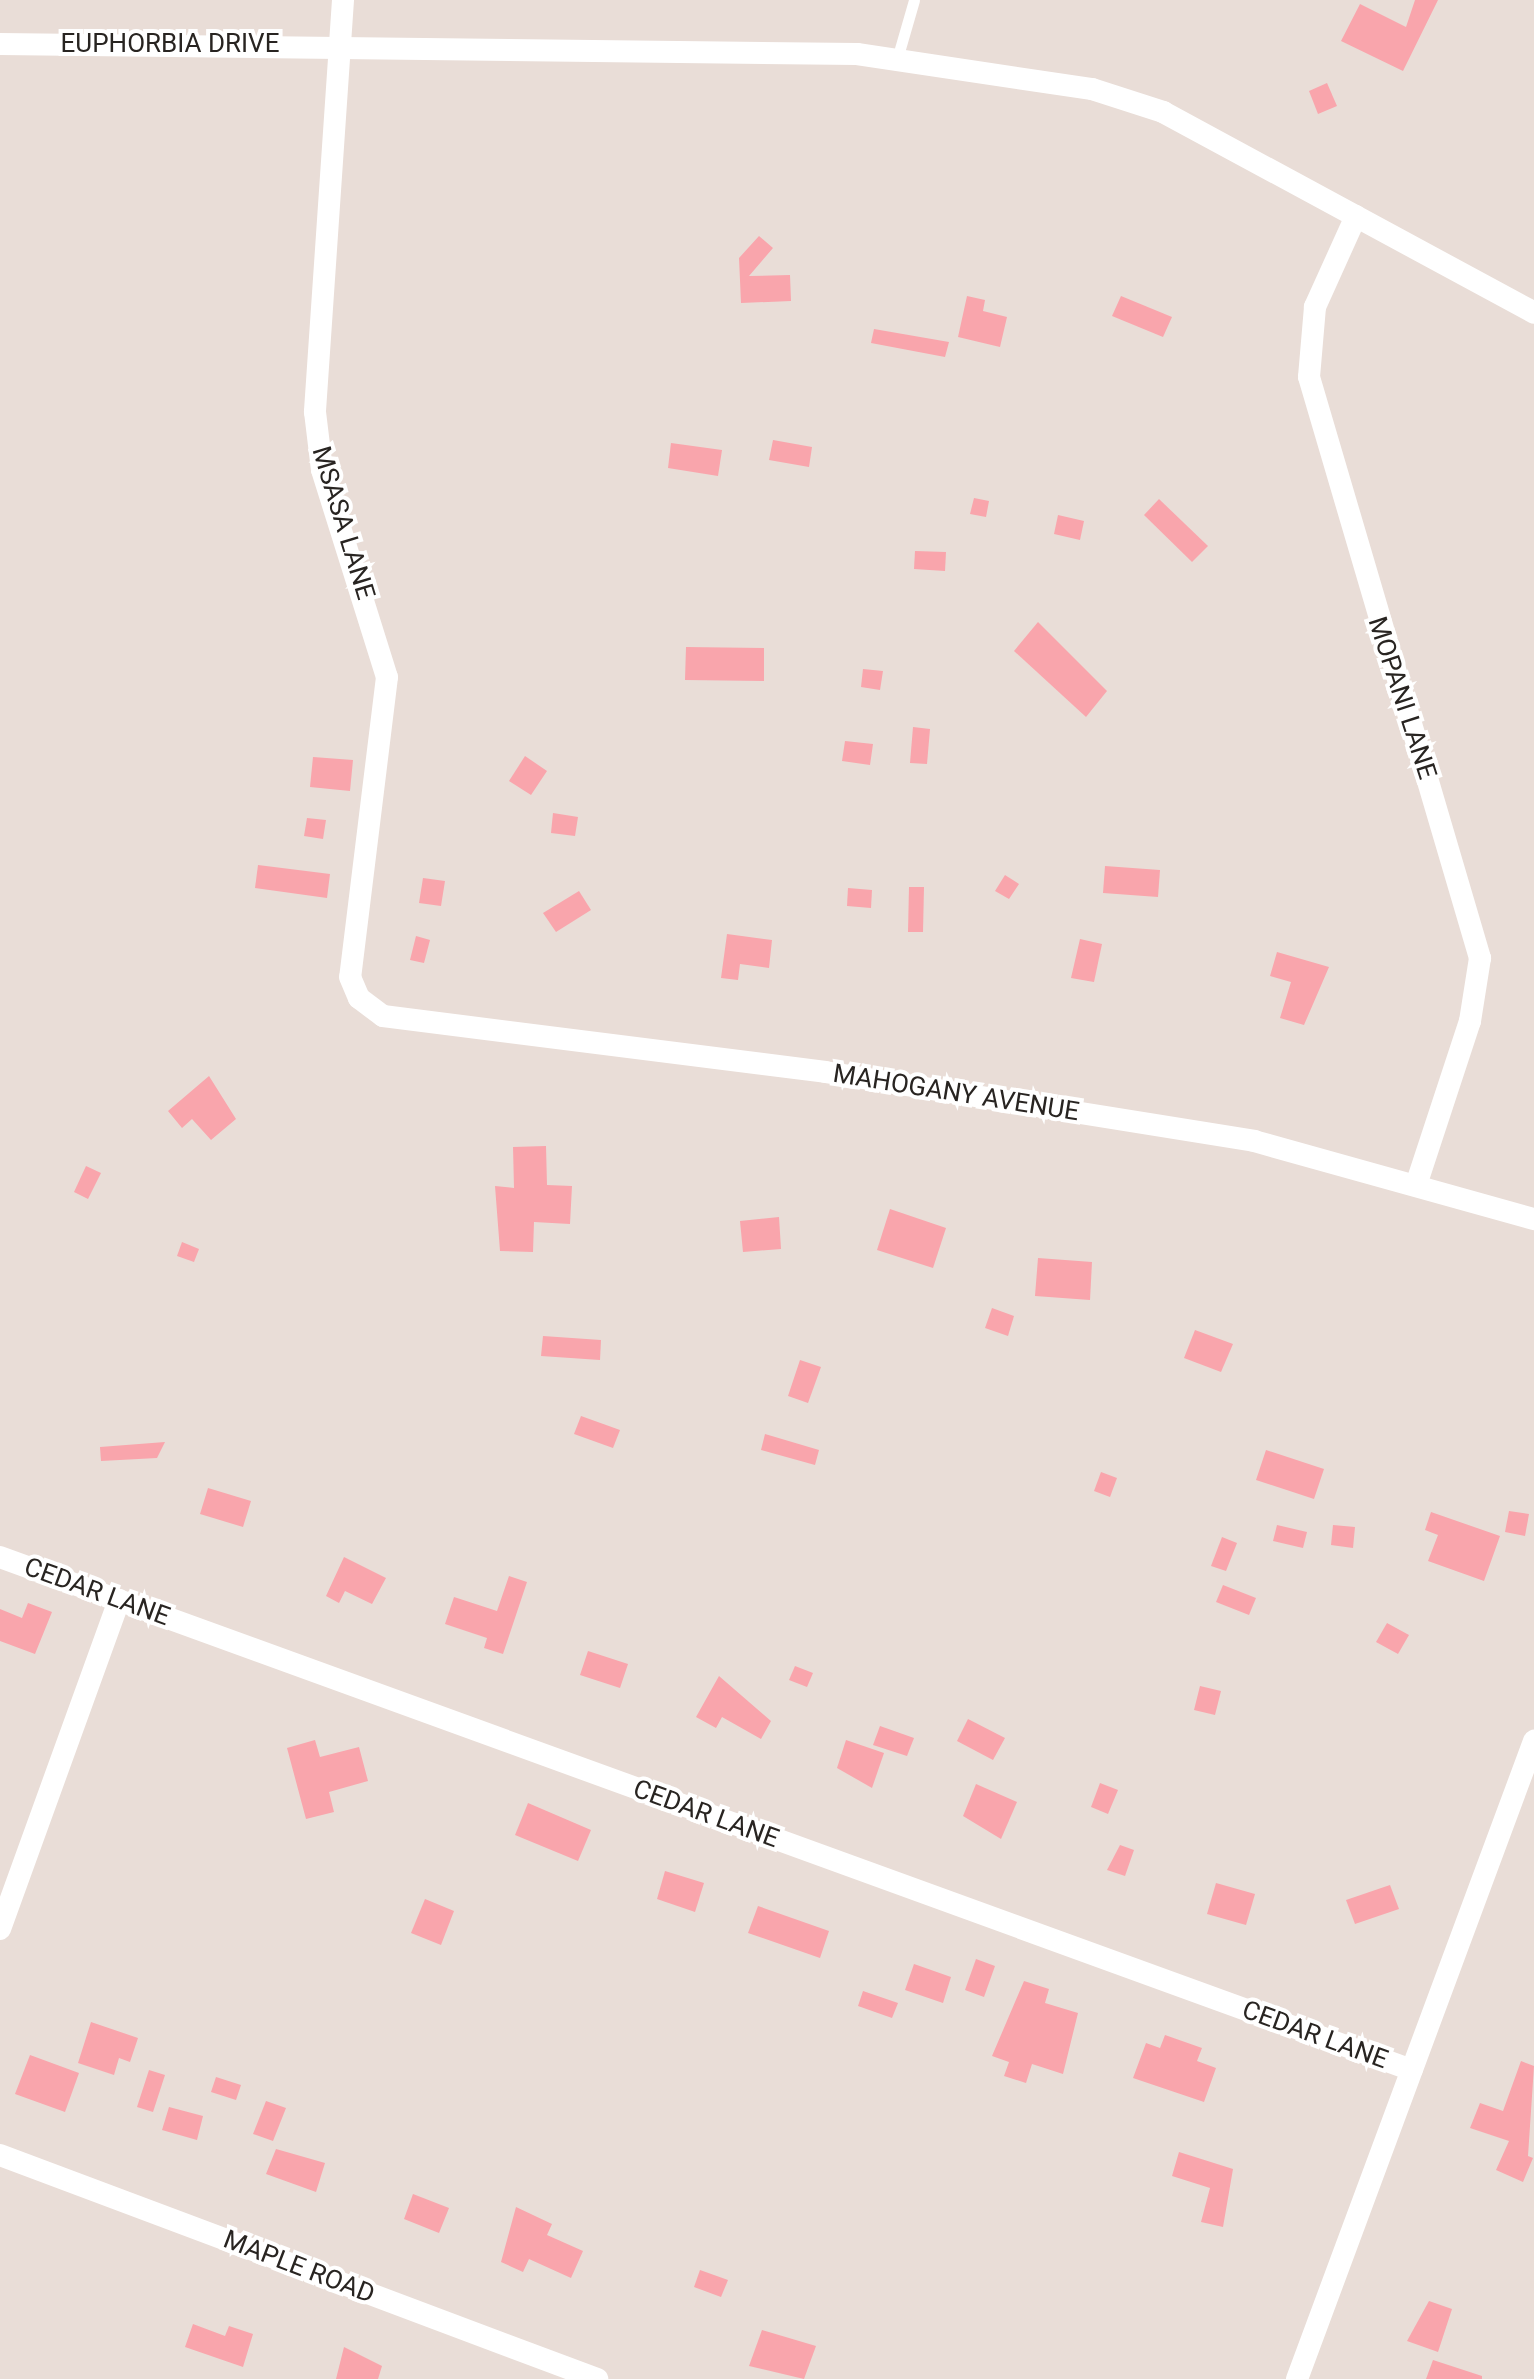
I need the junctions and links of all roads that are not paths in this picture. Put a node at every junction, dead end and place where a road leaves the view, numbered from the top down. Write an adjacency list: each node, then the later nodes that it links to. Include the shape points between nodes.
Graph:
1 (343, 0): 3 (street, MSASA LANE)
2 (914, 0): 5 (lane)
3 (339, 42): 4 (street, EUPHORBIA DRIVE); 5 (street, EUPHORBIA DRIVE); 8 (street, MSASA LANE, via 316,442 387,677 350,977)
4 (0, 44)
5 (897, 59): 6 (street, EUPHORBIA DRIVE, via 1092,89 1163,112)
6 (1356, 216): 7 (street, EUPHORBIA DRIVE); 9 (street, MOPANI LANE, via 1315,307 1309,377 1480,958 1470,1021)
7 (1534, 313)
8 (365, 1003): 9 (street, MAHOGANY AVENUE, via 383,1016 825,1072 1254,1141)
9 (1417, 1182): 10 (street, MAHOGANY AVENUE)
10 (1534, 1219)
11 (0, 1557): 12 (street, CEDAR LANE)
12 (119, 1600): 14 (street); 15 (street, CEDAR LANE)
13 (1534, 1741): 15 (street)
14 (0, 1929)
15 (1412, 2070): 18 (street)
16 (0, 2155): 17 (street, MAPLE ROAD)
17 (597, 2379)
18 (1297, 2379)

